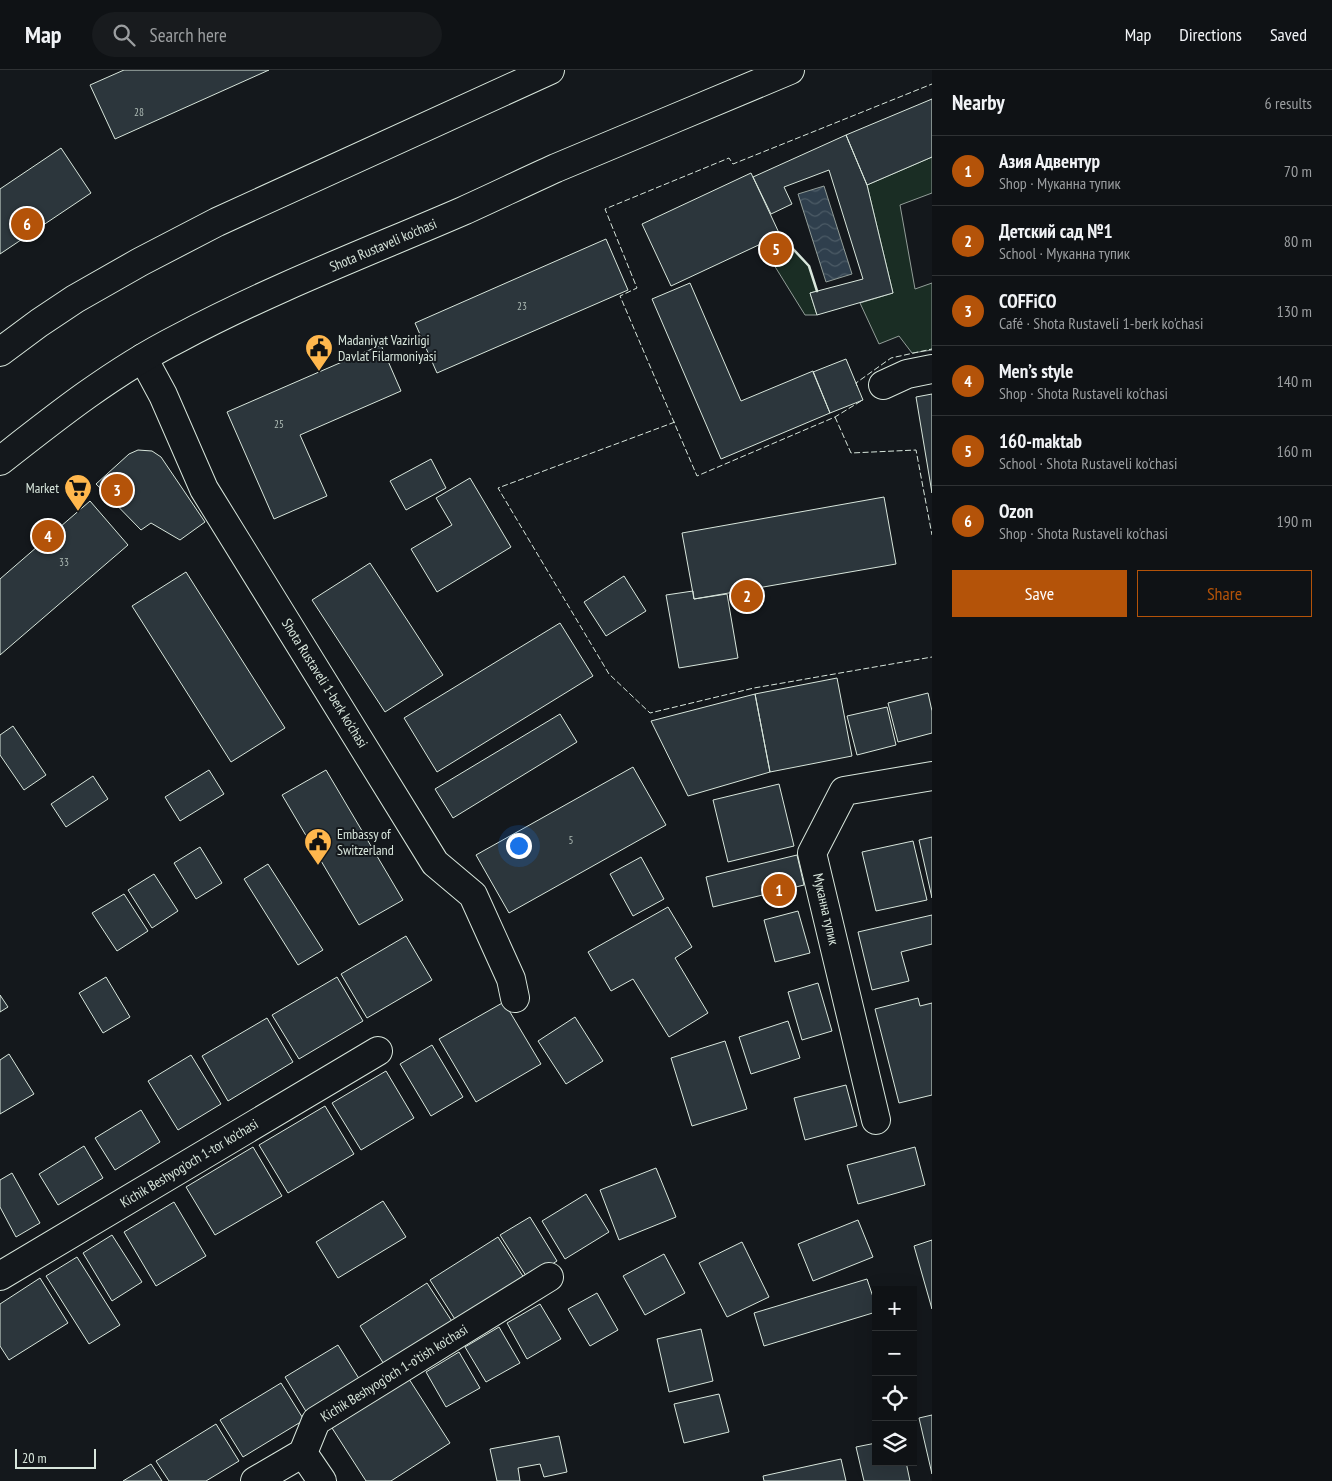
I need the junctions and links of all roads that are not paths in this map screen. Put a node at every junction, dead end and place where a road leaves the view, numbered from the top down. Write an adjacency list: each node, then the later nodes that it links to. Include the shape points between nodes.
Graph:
1 (790, 70): 4 (street, Shota Rustaveli ko'chasi, via 296,282)
2 (548, 71): 3 (street, via 217,222 75,299)
3 (0, 352)
4 (143, 358): 7 (street, Shota Rustaveli ko'chasi, via 78,401); 9 (street, Shota Rustaveli 1-berk ko'chasi, via 163,395 204,489 436,863 473,895 511,979)
5 (932, 369): 6 (street, via 907,374)
6 (883, 385)
7 (0, 461)
8 (932, 776): 11 (street, Муканна тупик, via 844,791 812,853)
9 (515, 998)
10 (378, 1050): 12 (street, Kichik Beshyog'och 1-tor ko'chasi)
11 (876, 1120)
12 (0, 1276)
13 (548, 1277): 14 (street, Kichik Beshyog'och 1-o'tish ko'chasi, via 316,1421)
14 (303, 1453): 15 (street); 16 (street)
15 (255, 1481)
16 (322, 1481)

